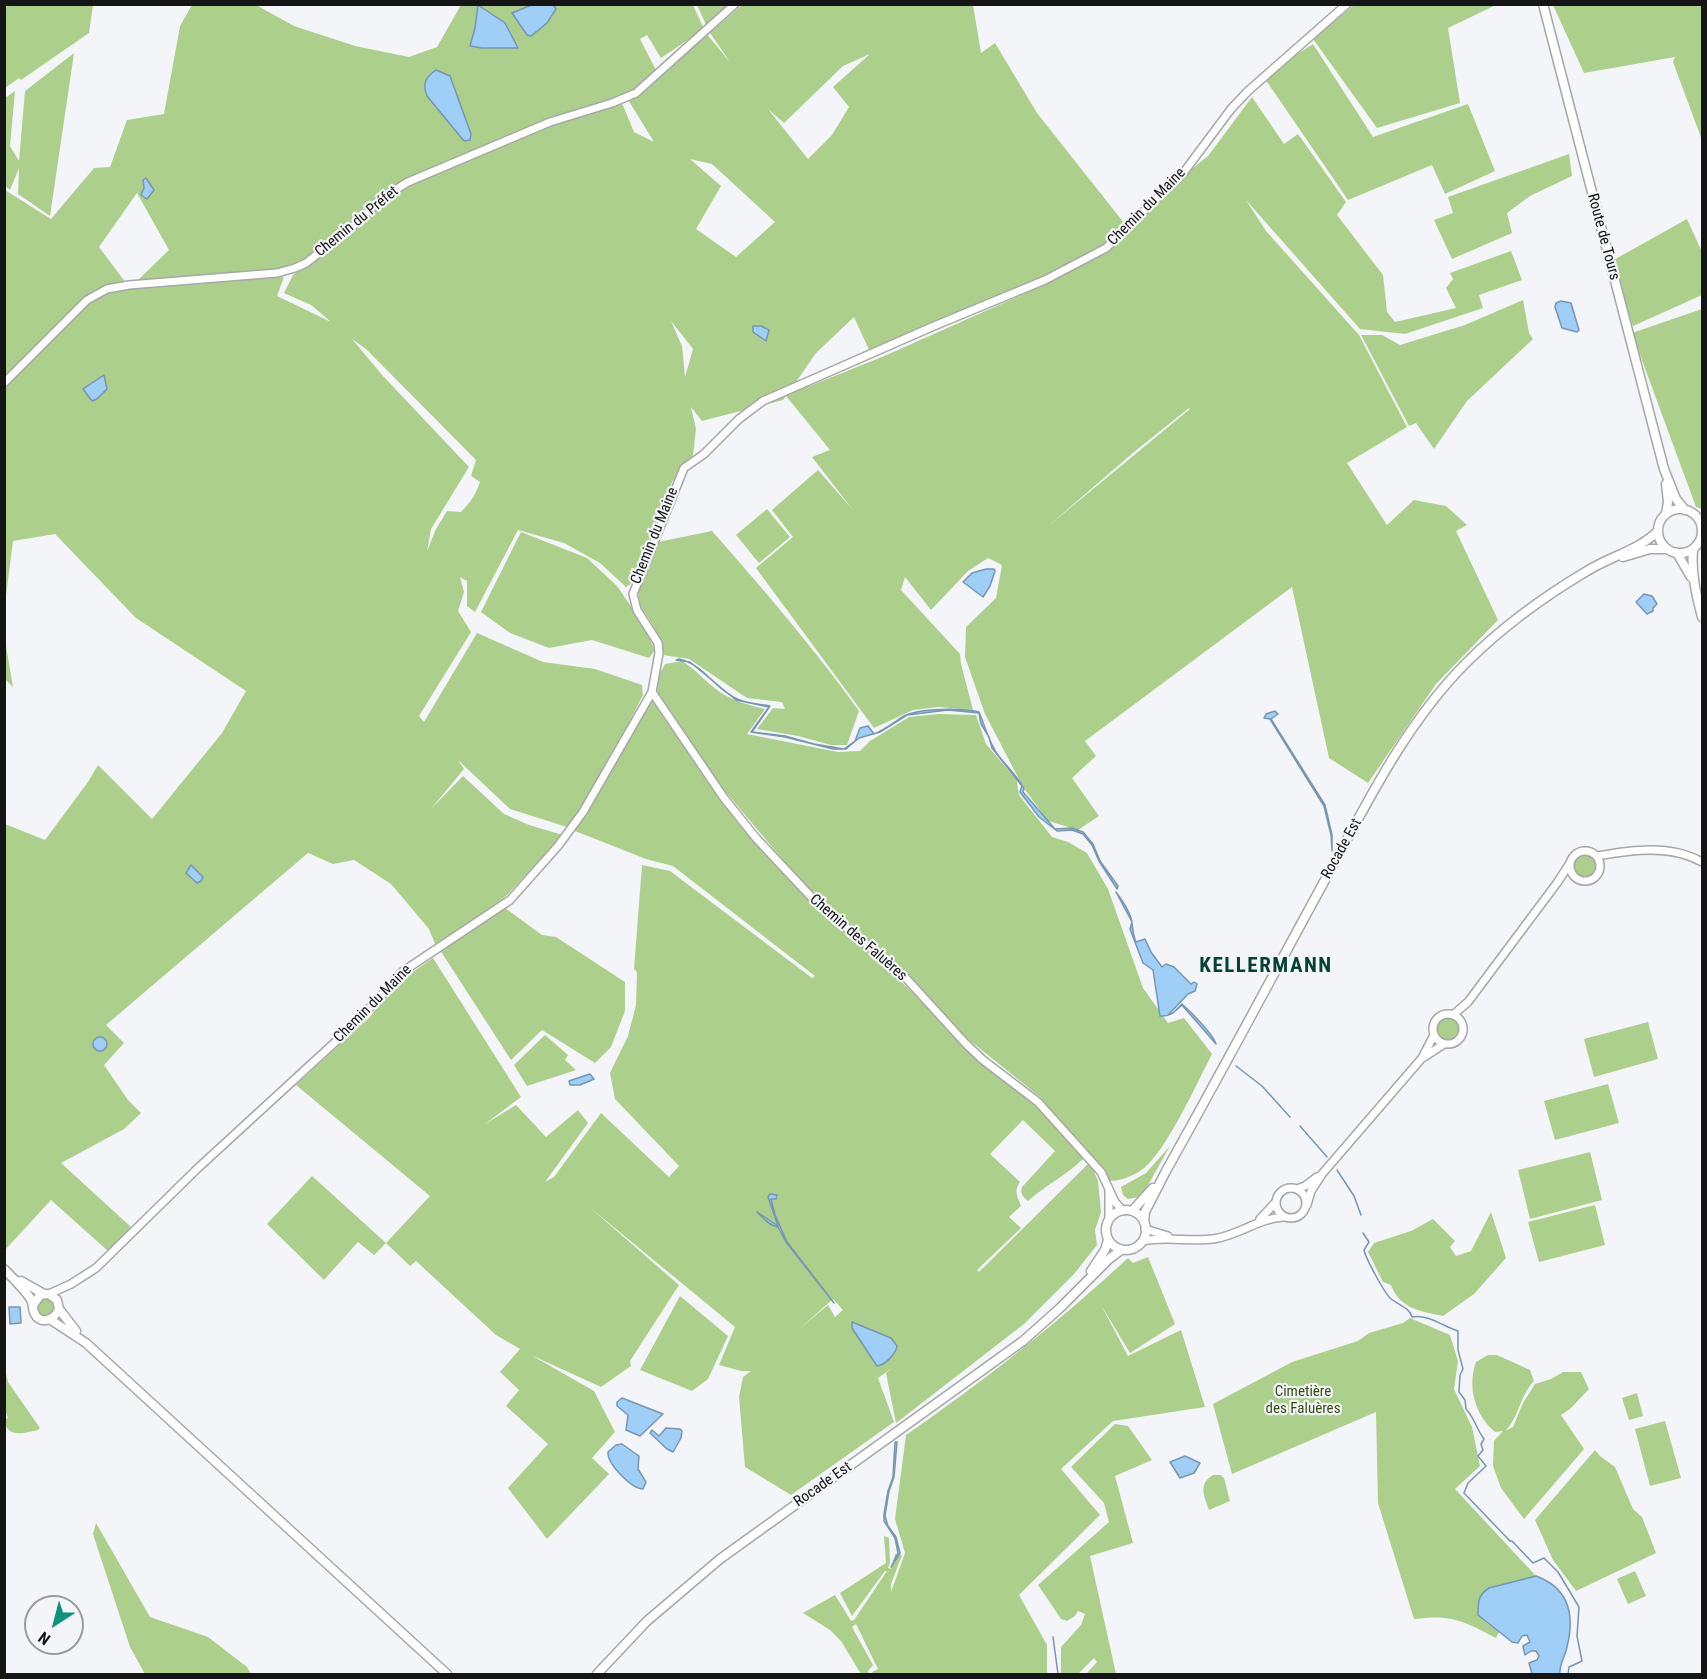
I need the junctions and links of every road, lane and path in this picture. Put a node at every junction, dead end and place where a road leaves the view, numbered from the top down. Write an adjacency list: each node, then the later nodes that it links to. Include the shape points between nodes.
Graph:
1 (735, 4): 4 (street, Chemin du Préfet, via 636,93 550,122 408,182 382,198 347,231 295,268 277,273 129,285 96,294 76,309)
2 (1347, 4): 17 (street, Chemin du Maine, via 1248,91 1184,172 1106,248 1045,280 763,401 690,462 680,476 633,594 637,610 658,643)
3 (1543, 4): 5 (main road, Route de Tours)
4 (4, 383)
5 (1664, 469): 6 (main road, Route de Tours); 7 (main road, Route de Tours)
6 (1685, 510): 7 (main road); 8 (main road)
7 (1666, 514): 9 (main road)
8 (1700, 517): 10 (main road)
9 (1658, 531): 11 (main road); 14 (main road, Rocade Est, via 1647,541)
10 (1702, 536): 12 (main road)
11 (1666, 549): 13 (main road); 14 (main road, Rocade Est, via 1636,552)
12 (1693, 550): 13 (main road); 15 (main road)
13 (1677, 553): 15 (main road)
14 (1578, 576): 31 (main road, Rocade Est, via 1493,638 1441,690 1409,732)
15 (1694, 582): 16 (main road)
16 (1702, 617)
17 (652, 692): 34 (street, Chemin des Faluères, via 739,817 800,886 889,962 983,1060 1038,1102 1101,1172); 47 (street, Chemin du Maine, via 570,832 510,900 402,972 349,1030 107,1257)
18 (1620, 852): 19 (street); 20 (street, via 1675,852); 22 (street)
19 (1597, 856): 21 (street, via 1581,851 1573,855); 22 (street)
20 (1702, 862)
21 (1570, 863): 23 (street); 24 (street)
22 (1600, 867): 23 (street, via 1591,880)
23 (1575, 877): 24 (street)
24 (1557, 883): 25 (street)
25 (1468, 1002): 26 (street); 27 (street)
26 (1453, 1015): 27 (street); 28 (street, via 1437,1018)
27 (1462, 1022): 29 (street, via 1461,1037)
28 (1434, 1035): 29 (street); 30 (street)
29 (1444, 1044): 30 (street)
30 (1422, 1058): 32 (street)
31 (1166, 1171): 37 (main road, Rocade Est, via 1150,1192); 41 (main road, Rocade Est, via 1145,1212)
32 (1322, 1174): 33 (street); 36 (street)
33 (1297, 1189): 35 (street, via 1282,1191); 36 (street)
34 (1109, 1190): 37 (street, Chemin des Faluères); 39 (street)
35 (1276, 1202): 38 (street); 40 (street)
36 (1306, 1205): 38 (street, via 1299,1217)
37 (1127, 1211): 39 (main road); 41 (main road, via 1137,1214)
38 (1284, 1217): 40 (street)
39 (1109, 1219): 43 (main road)
40 (1256, 1223): 42 (street, via 1220,1238)
41 (1145, 1226): 42 (street); 44 (main road)
42 (1176, 1238): 44 (street)
43 (1108, 1240): 45 (main road); 51 (main road, Rocade Est, via 1097,1264)
44 (1143, 1241): 45 (main road, via 1134,1249)
45 (1121, 1250): 51 (main road, Rocade Est)
46 (5, 1270): 48 (main road, via 28,1287); 49 (main road)
47 (71, 1284): 48 (street, Chemin du Maine); 50 (street, Chemin du Maine)
48 (47, 1294): 49 (main road, via 36,1298); 50 (main road)
49 (34, 1304): 52 (main road, via 38,1317)
50 (59, 1306): 52 (main road); 53 (main road)
51 (1060, 1308): 55 (main road, Rocade Est, via 973,1379 720,1559 646,1621)
52 (51, 1320): 53 (main road)
53 (86, 1343): 54 (main road)
54 (447, 1674)
55 (597, 1674)

